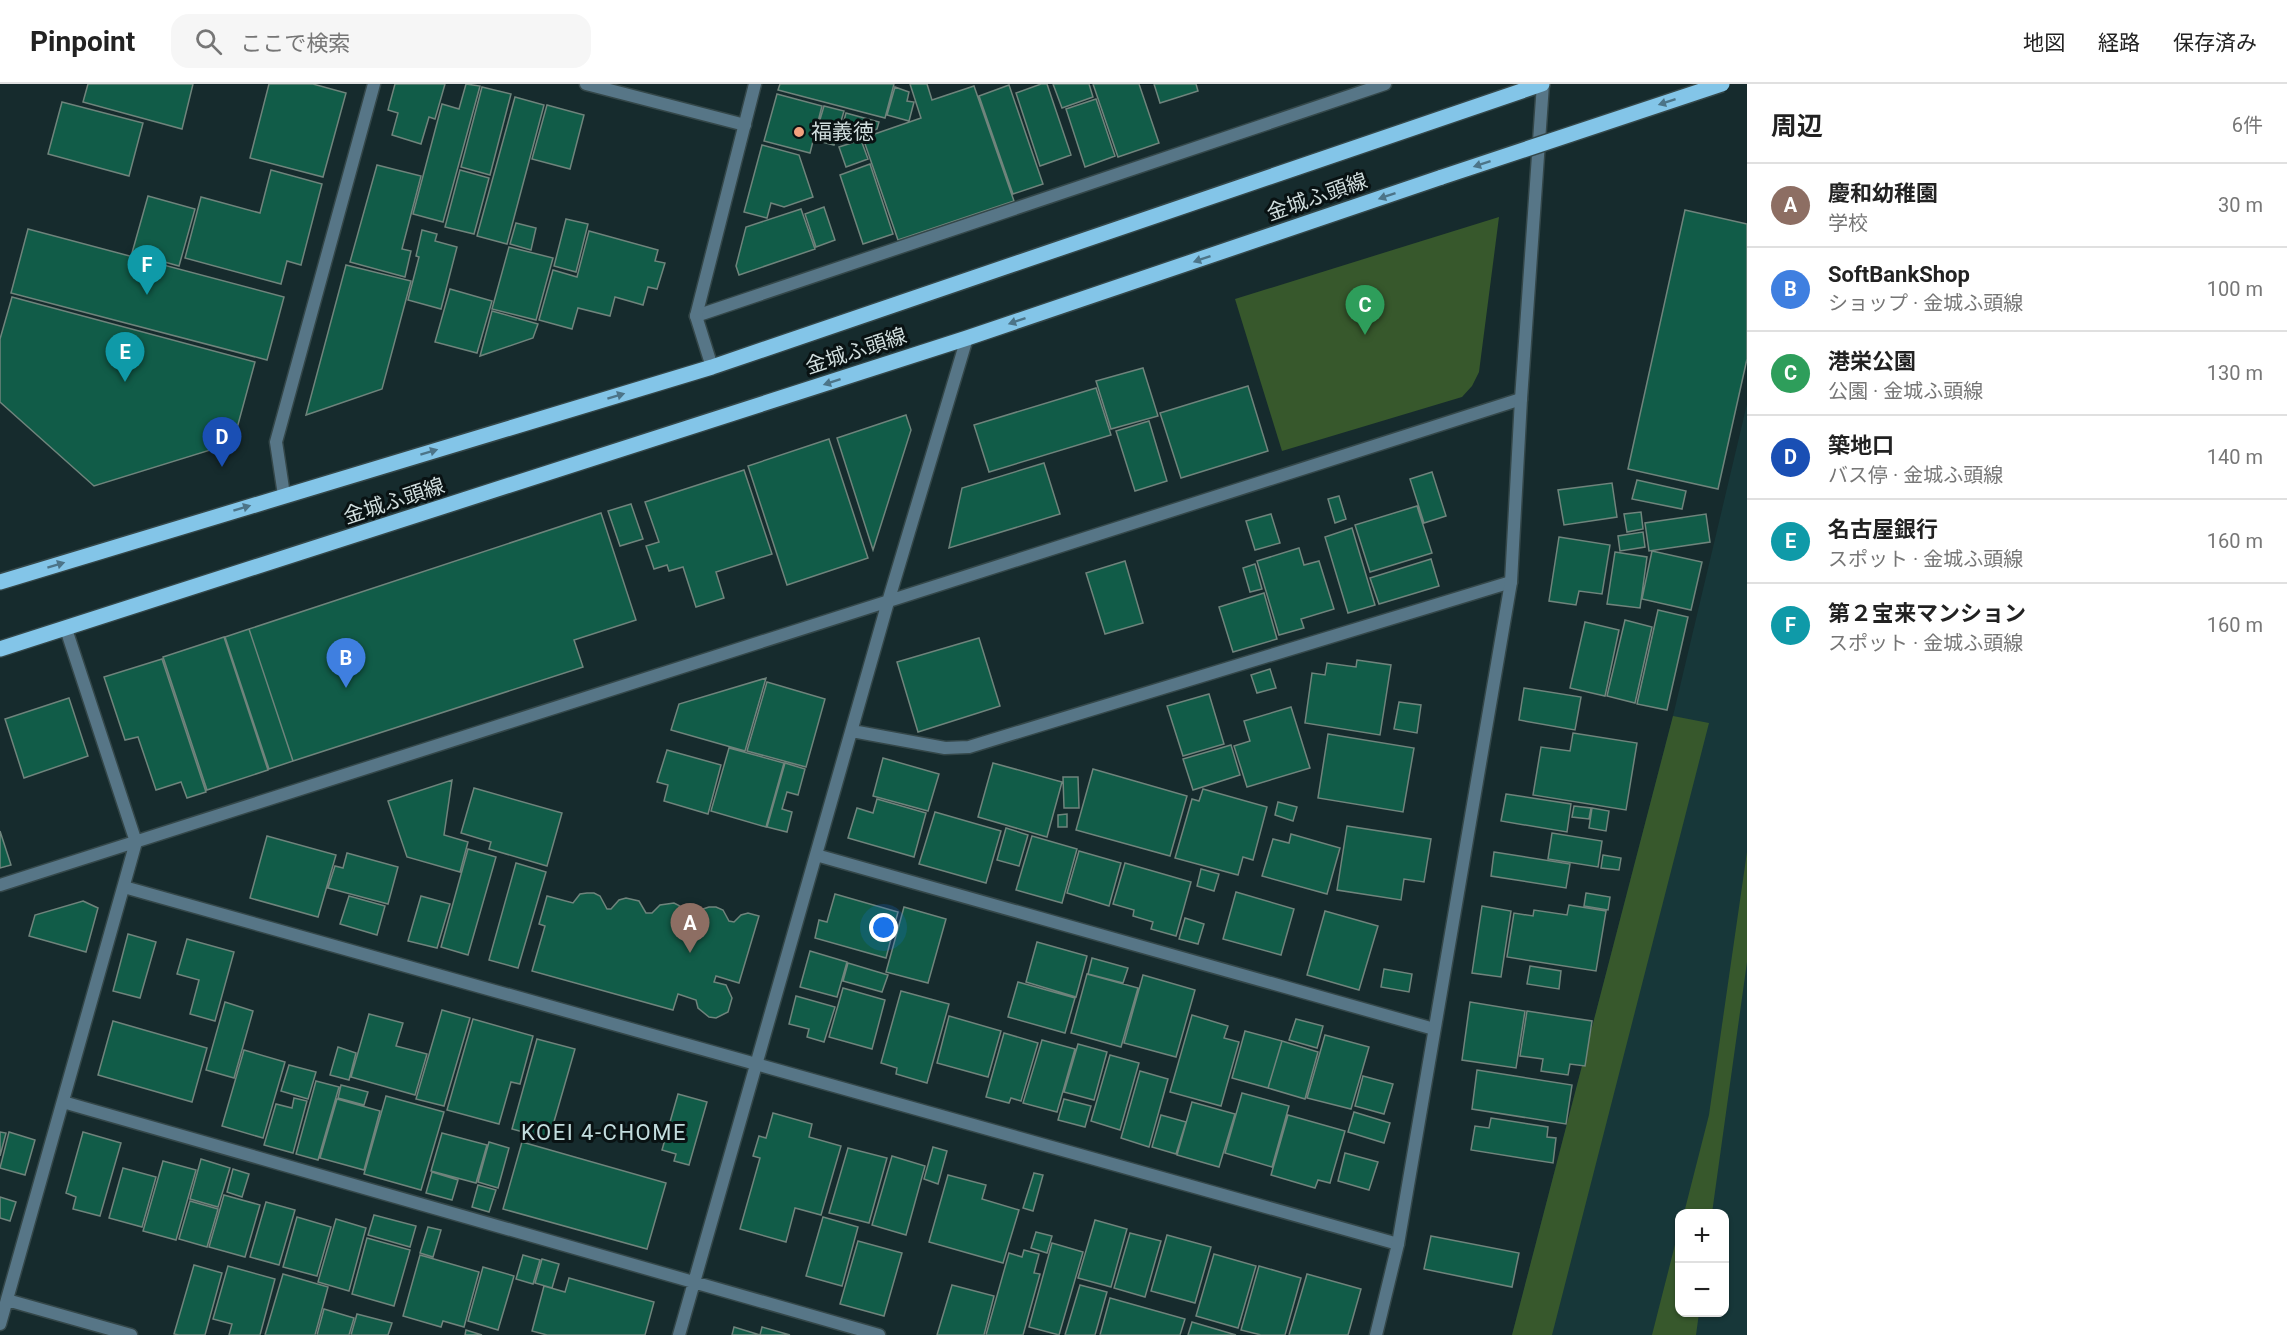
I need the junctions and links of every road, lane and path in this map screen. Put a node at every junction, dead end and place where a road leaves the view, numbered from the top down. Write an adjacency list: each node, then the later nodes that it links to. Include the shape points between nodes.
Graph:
1 (374, 84): 12 (street, via 276,442)
2 (585, 84): 7 (street)
3 (755, 84): 7 (street)
4 (1385, 84): 8 (street)
5 (1542, 84): 10 (main road, 金城ふ頭線); 11 (street)
6 (1722, 84): 9 (main road, 金城ふ頭線, one-way to 9, bridge)
7 (745, 125): 8 (street)
8 (696, 316): 10 (street)
9 (967, 338): 15 (street); 16 (main road, 金城ふ頭線, one-way to 16)
10 (712, 367): 12 (main road, 金城ふ頭線, one-way to 10)
11 (1521, 399): 14 (street); 15 (street)
12 (284, 495): 13 (main road, 金城ふ頭線, one-way to 12)
13 (0, 582)
14 (1511, 582): 18 (street, via 969,747 945,748); 23 (street)
15 (888, 602): 18 (street); 19 (street)
16 (66, 629): 17 (main road, 金城ふ頭線); 19 (street)
17 (0, 649)
18 (852, 730): 20 (street)
19 (136, 842): 21 (street); 22 (street)
20 (816, 855): 23 (street); 24 (street)
21 (0, 885)
22 (124, 887): 24 (street); 25 (street)
23 (1434, 1029): 26 (street)
24 (756, 1064): 26 (street); 27 (street)
25 (63, 1102): 27 (street); 28 (street)
26 (1398, 1244): 33 (street)
27 (694, 1282): 31 (street); 32 (street)
28 (7, 1300): 29 (street); 30 (street)
29 (0, 1324)
30 (130, 1335)
31 (679, 1335)
32 (879, 1335)
33 (1376, 1335)

